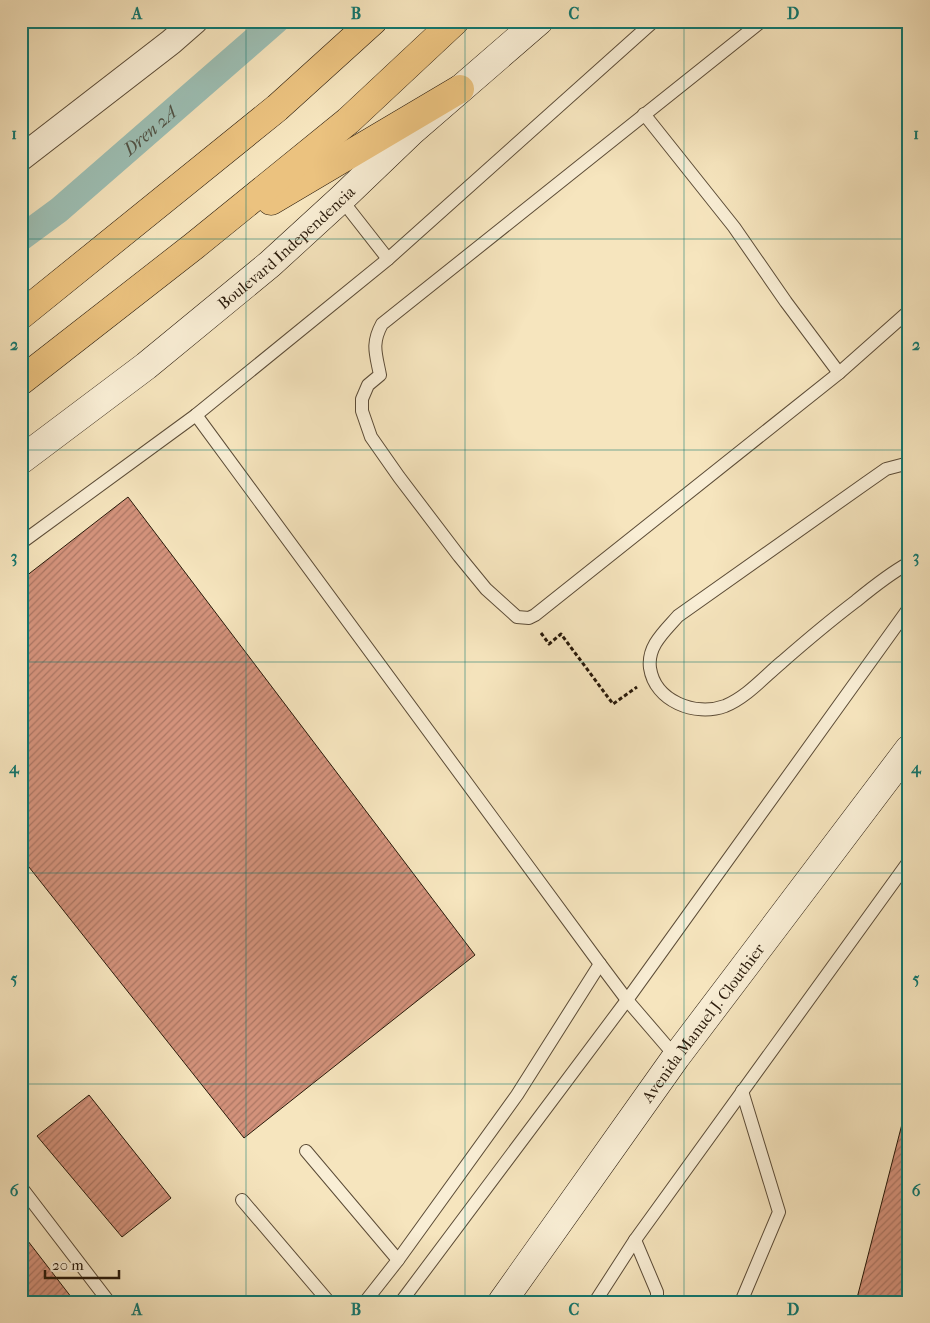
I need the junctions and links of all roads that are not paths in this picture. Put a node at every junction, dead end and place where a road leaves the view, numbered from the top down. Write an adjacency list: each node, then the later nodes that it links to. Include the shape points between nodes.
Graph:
1 (195, 21): 9 (street)
2 (373, 21): 14 (highway, via 277,108)
3 (455, 21): 11 (highway, via 348,121)
4 (539, 21): 7 (main road, Boulevard Independencia)
5 (654, 21): 12 (lane)
6 (762, 21): 8 (lane)
7 (460, 89): 10 (main road, Boulevard Independencia); 11 (highway)
8 (644, 114): 15 (lane, via 734,227); 15 (lane, via 382,324 375,344 380,375 368,385 362,399 362,411 371,437 416,499 486,589 517,617 529,618)
9 (21, 158)
10 (341, 199): 12 (lane); 18 (main road, Boulevard Independencia, via 270,264 160,354)
11 (194, 246): 16 (highway)
12 (388, 259): 17 (lane)
13 (909, 311): 15 (lane)
14 (21, 315)
15 (840, 373)
16 (21, 381)
17 (196, 415): 20 (lane); 25 (lane)
18 (21, 460)
19 (909, 463): 21 (lane, via 879,474 678,616 654,643 649,662 652,676 666,697 678,704 700,708 724,706 744,695 820,629 884,578)
20 (21, 543)
21 (909, 563)
22 (909, 608): 26 (lane)
23 (909, 749): 27 (main road, Avenida Manuel J. Clouthier)
24 (909, 861): 28 (lane)
25 (600, 964): 26 (lane); 33 (lane, via 517,1095)
26 (627, 1000): 27 (lane); 37 (lane)
27 (676, 1057): 38 (main road, Avenida Manuel J. Clouthier)
28 (742, 1092): 32 (lane); 41 (lane, via 779,1212)
29 (306, 1151): 33 (lane)
30 (21, 1187): 34 (lane)
31 (242, 1200): 35 (lane)
32 (635, 1240): 39 (lane); 40 (lane, via 657,1292)
33 (398, 1260): 36 (lane)
34 (109, 1302)
35 (329, 1302)
36 (365, 1302)
37 (401, 1302)
38 (502, 1302)
39 (595, 1302)
40 (657, 1302)
41 (741, 1302)

